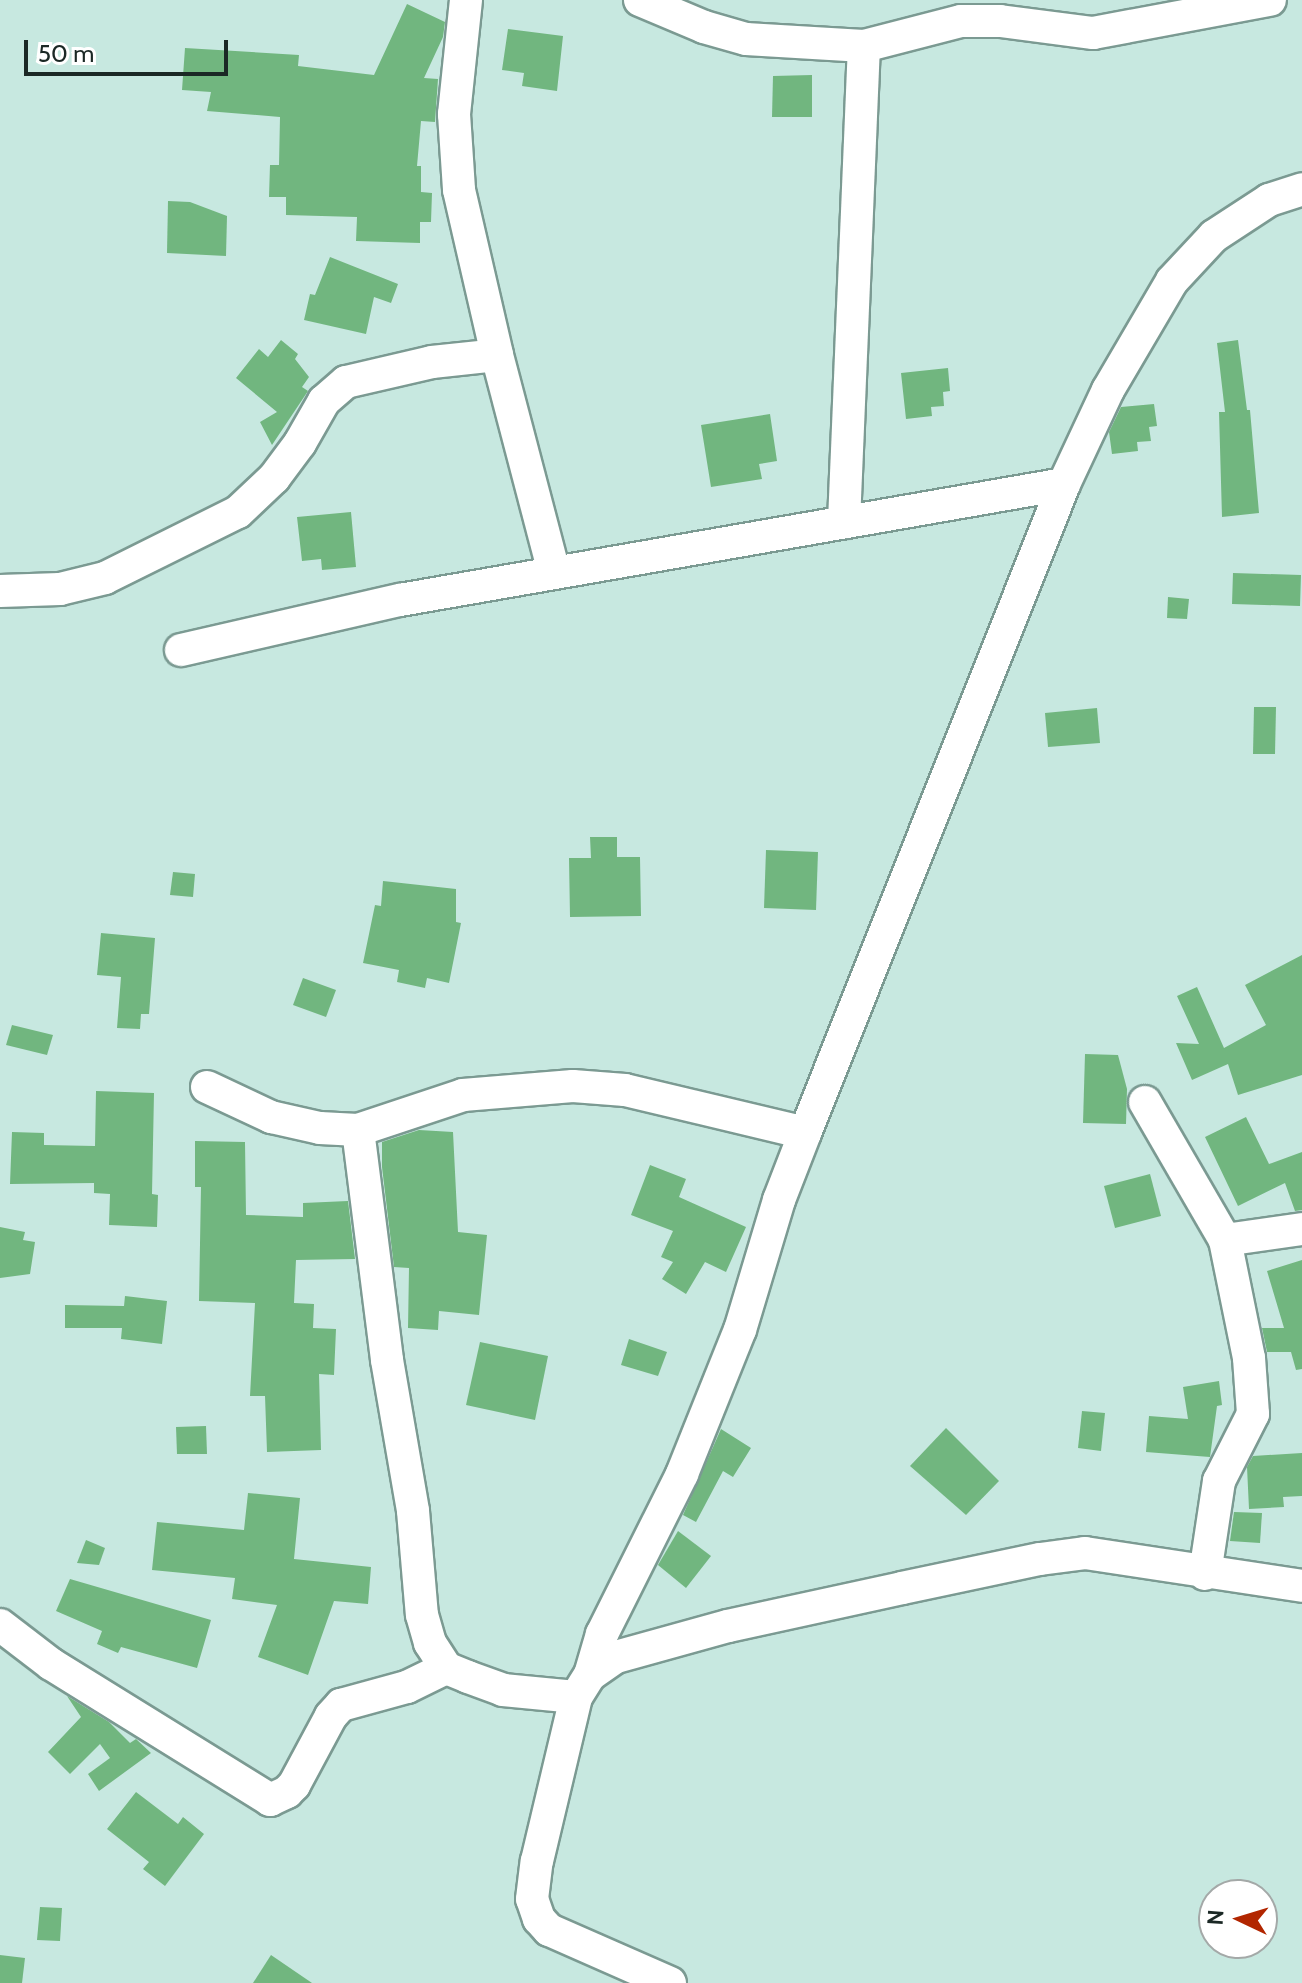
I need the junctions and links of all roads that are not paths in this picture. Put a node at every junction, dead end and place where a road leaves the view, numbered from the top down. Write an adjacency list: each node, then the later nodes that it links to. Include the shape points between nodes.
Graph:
1 (466, 0): 6 (street, via 454,114 459,190)
2 (640, 0): 4 (street, via 746,39)
3 (1270, 0): 4 (street, via 1093,33 961,21)
4 (864, 46): 8 (street)
5 (1302, 189): 7 (street, via 1269,200 1214,236 1172,281 1108,390)
6 (497, 355): 9 (street); 10 (street, via 432,362 346,382 324,401 274,478 238,512 105,578 60,589)
7 (1064, 484): 8 (street); 15 (street)
8 (844, 522): 9 (street)
9 (554, 573): 11 (street, via 400,600)
10 (0, 591)
11 (181, 650)
12 (207, 1087): 14 (street, via 271,1117)
13 (1145, 1102): 17 (street)
14 (358, 1130): 15 (street, via 463,1095 573,1086 625,1090); 21 (street, via 413,1511 422,1615 430,1643)
15 (805, 1133): 22 (street, via 740,1330 682,1474 602,1634)
16 (1302, 1229): 17 (street)
17 (1225, 1240): 18 (street, via 1249,1358 1253,1414 1219,1481)
18 (1205, 1574): 19 (street); 22 (street, via 1085,1553 1040,1559 728,1626 616,1657)
19 (1302, 1586)
20 (0, 1625): 21 (street, via 51,1664 270,1800 294,1785 341,1705 407,1687)
21 (446, 1668): 22 (street, via 503,1690)
22 (583, 1686): 23 (street, via 532,1899 549,1930)
23 (670, 1983)

